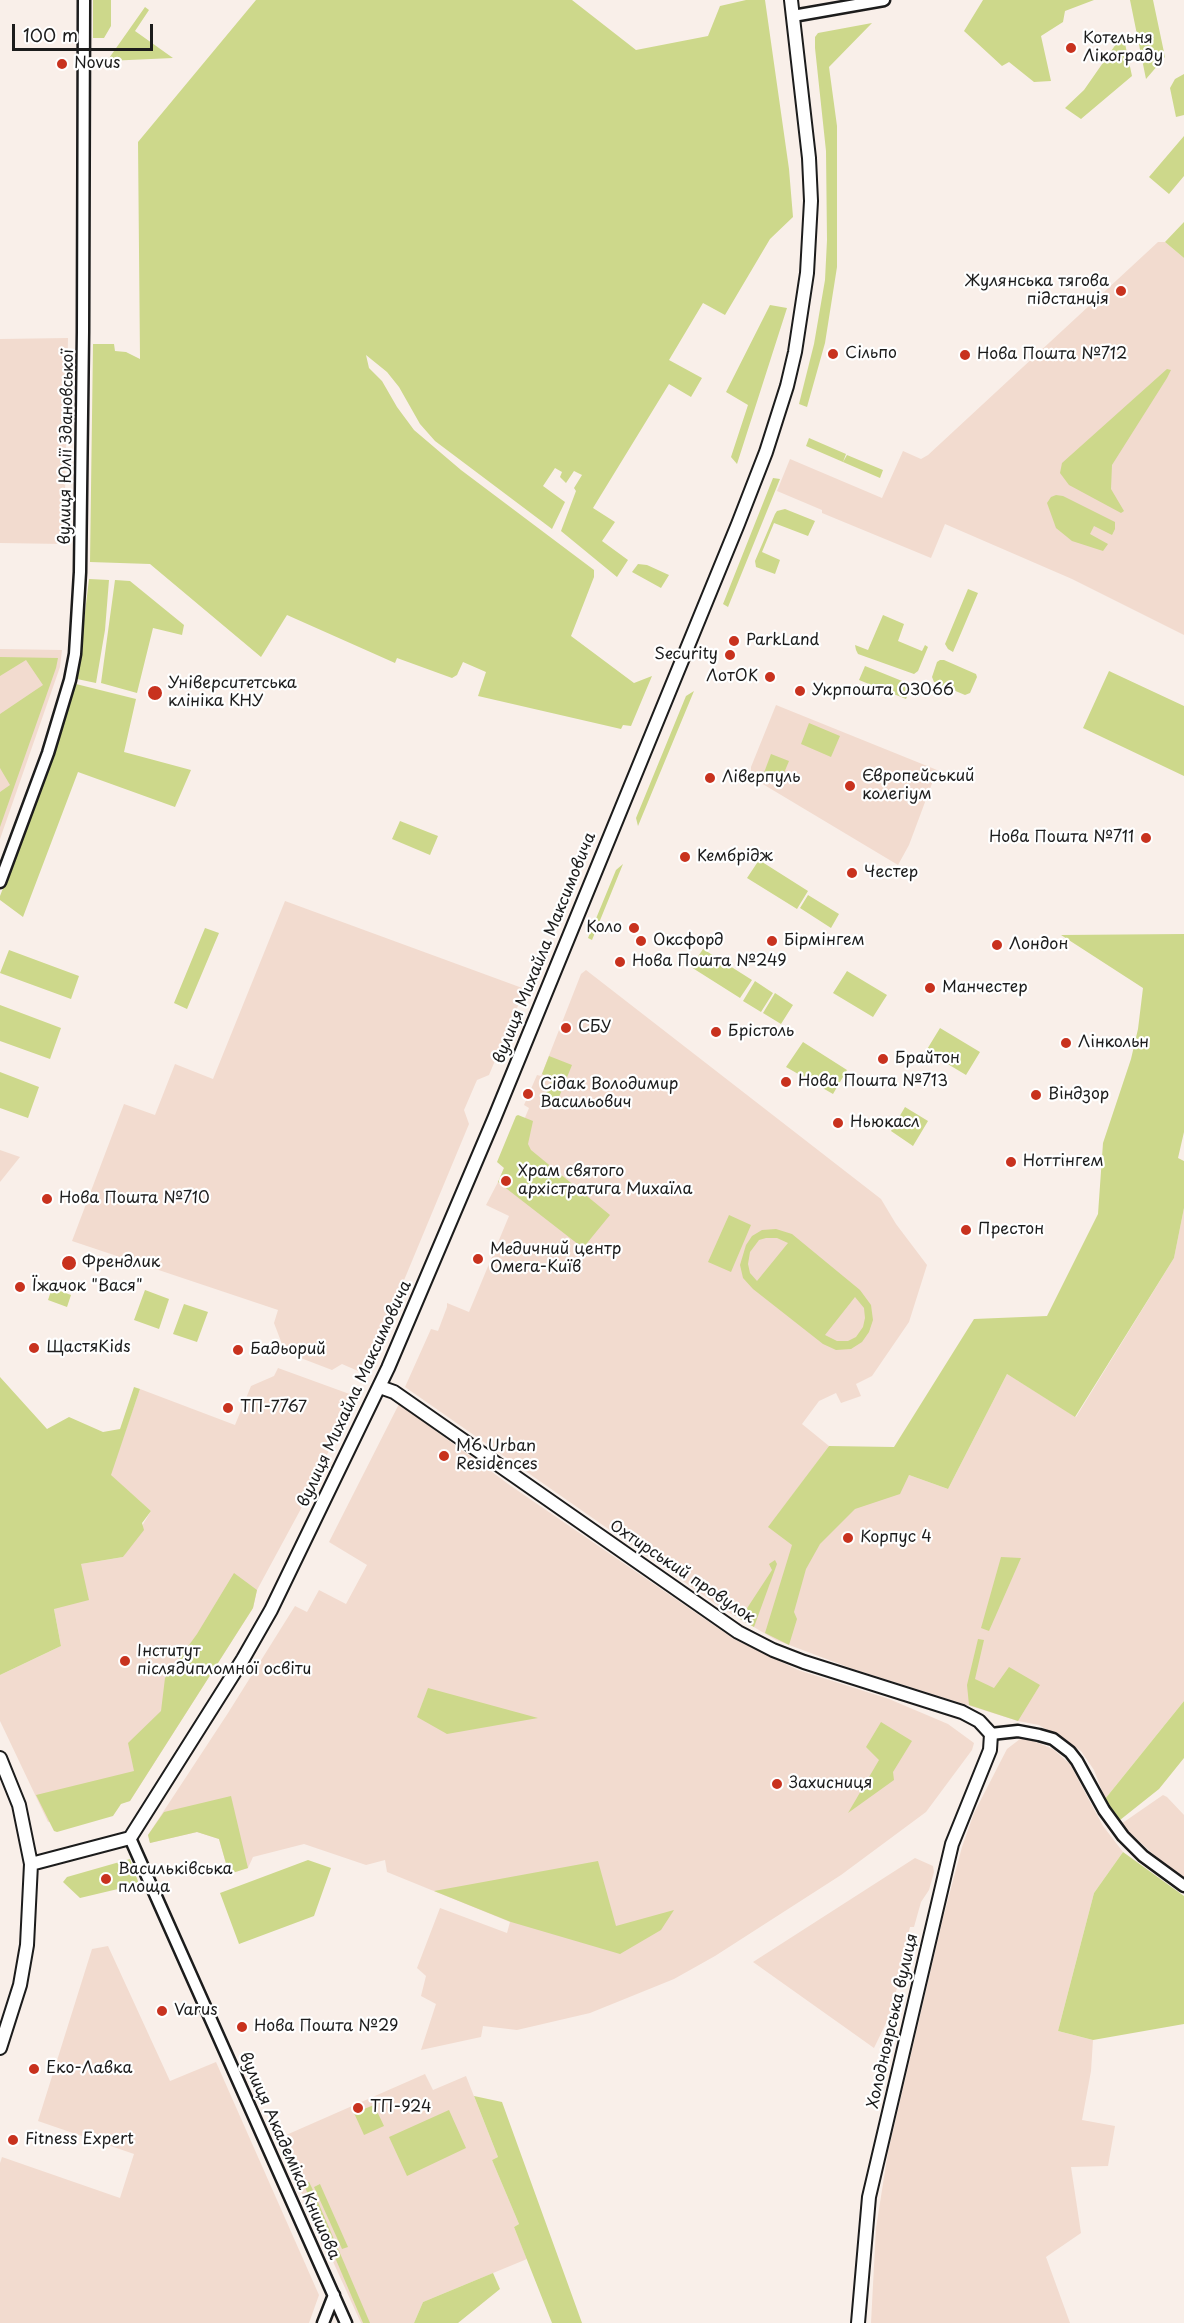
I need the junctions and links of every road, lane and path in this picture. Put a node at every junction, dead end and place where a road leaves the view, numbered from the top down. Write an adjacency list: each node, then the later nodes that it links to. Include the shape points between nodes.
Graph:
1 (84, 0): 5 (street, вулиця Юлії Здановської, via 81,530 75,654 48,753)
2 (791, 0): 4 (main road, вулиця Михайла Максимовича)
3 (884, 0): 4 (street)
4 (793, 16): 6 (main road, вулиця Михайла Максимовича, via 809,158 810,240 795,352 779,414 695,628)
5 (0, 882)
6 (380, 1386): 7 (main road, Охтирський провулок, via 738,1632 804,1662 962,1712 979,1721); 9 (main road, вулиця Михайла Максимовича, via 271,1610)
7 (991, 1734): 11 (street, via 1018,1731 1039,1735 1053,1739 1070,1752 1123,1836); 16 (main road, Холодноярська вулиця, via 990,1750 952,1844 869,2197)
8 (0, 1758): 10 (main road, via 20,1805)
9 (130, 1838): 10 (main road); 13 (street, вулиця Академіка Книшова)
10 (32, 1864): 12 (main road, via 27,1945 20,1985)
11 (1184, 1886)
12 (0, 2048)
13 (334, 2295): 14 (street); 15 (street, вулиця Академіка Книшова)
14 (323, 2323)
15 (346, 2323)
16 (858, 2323)

